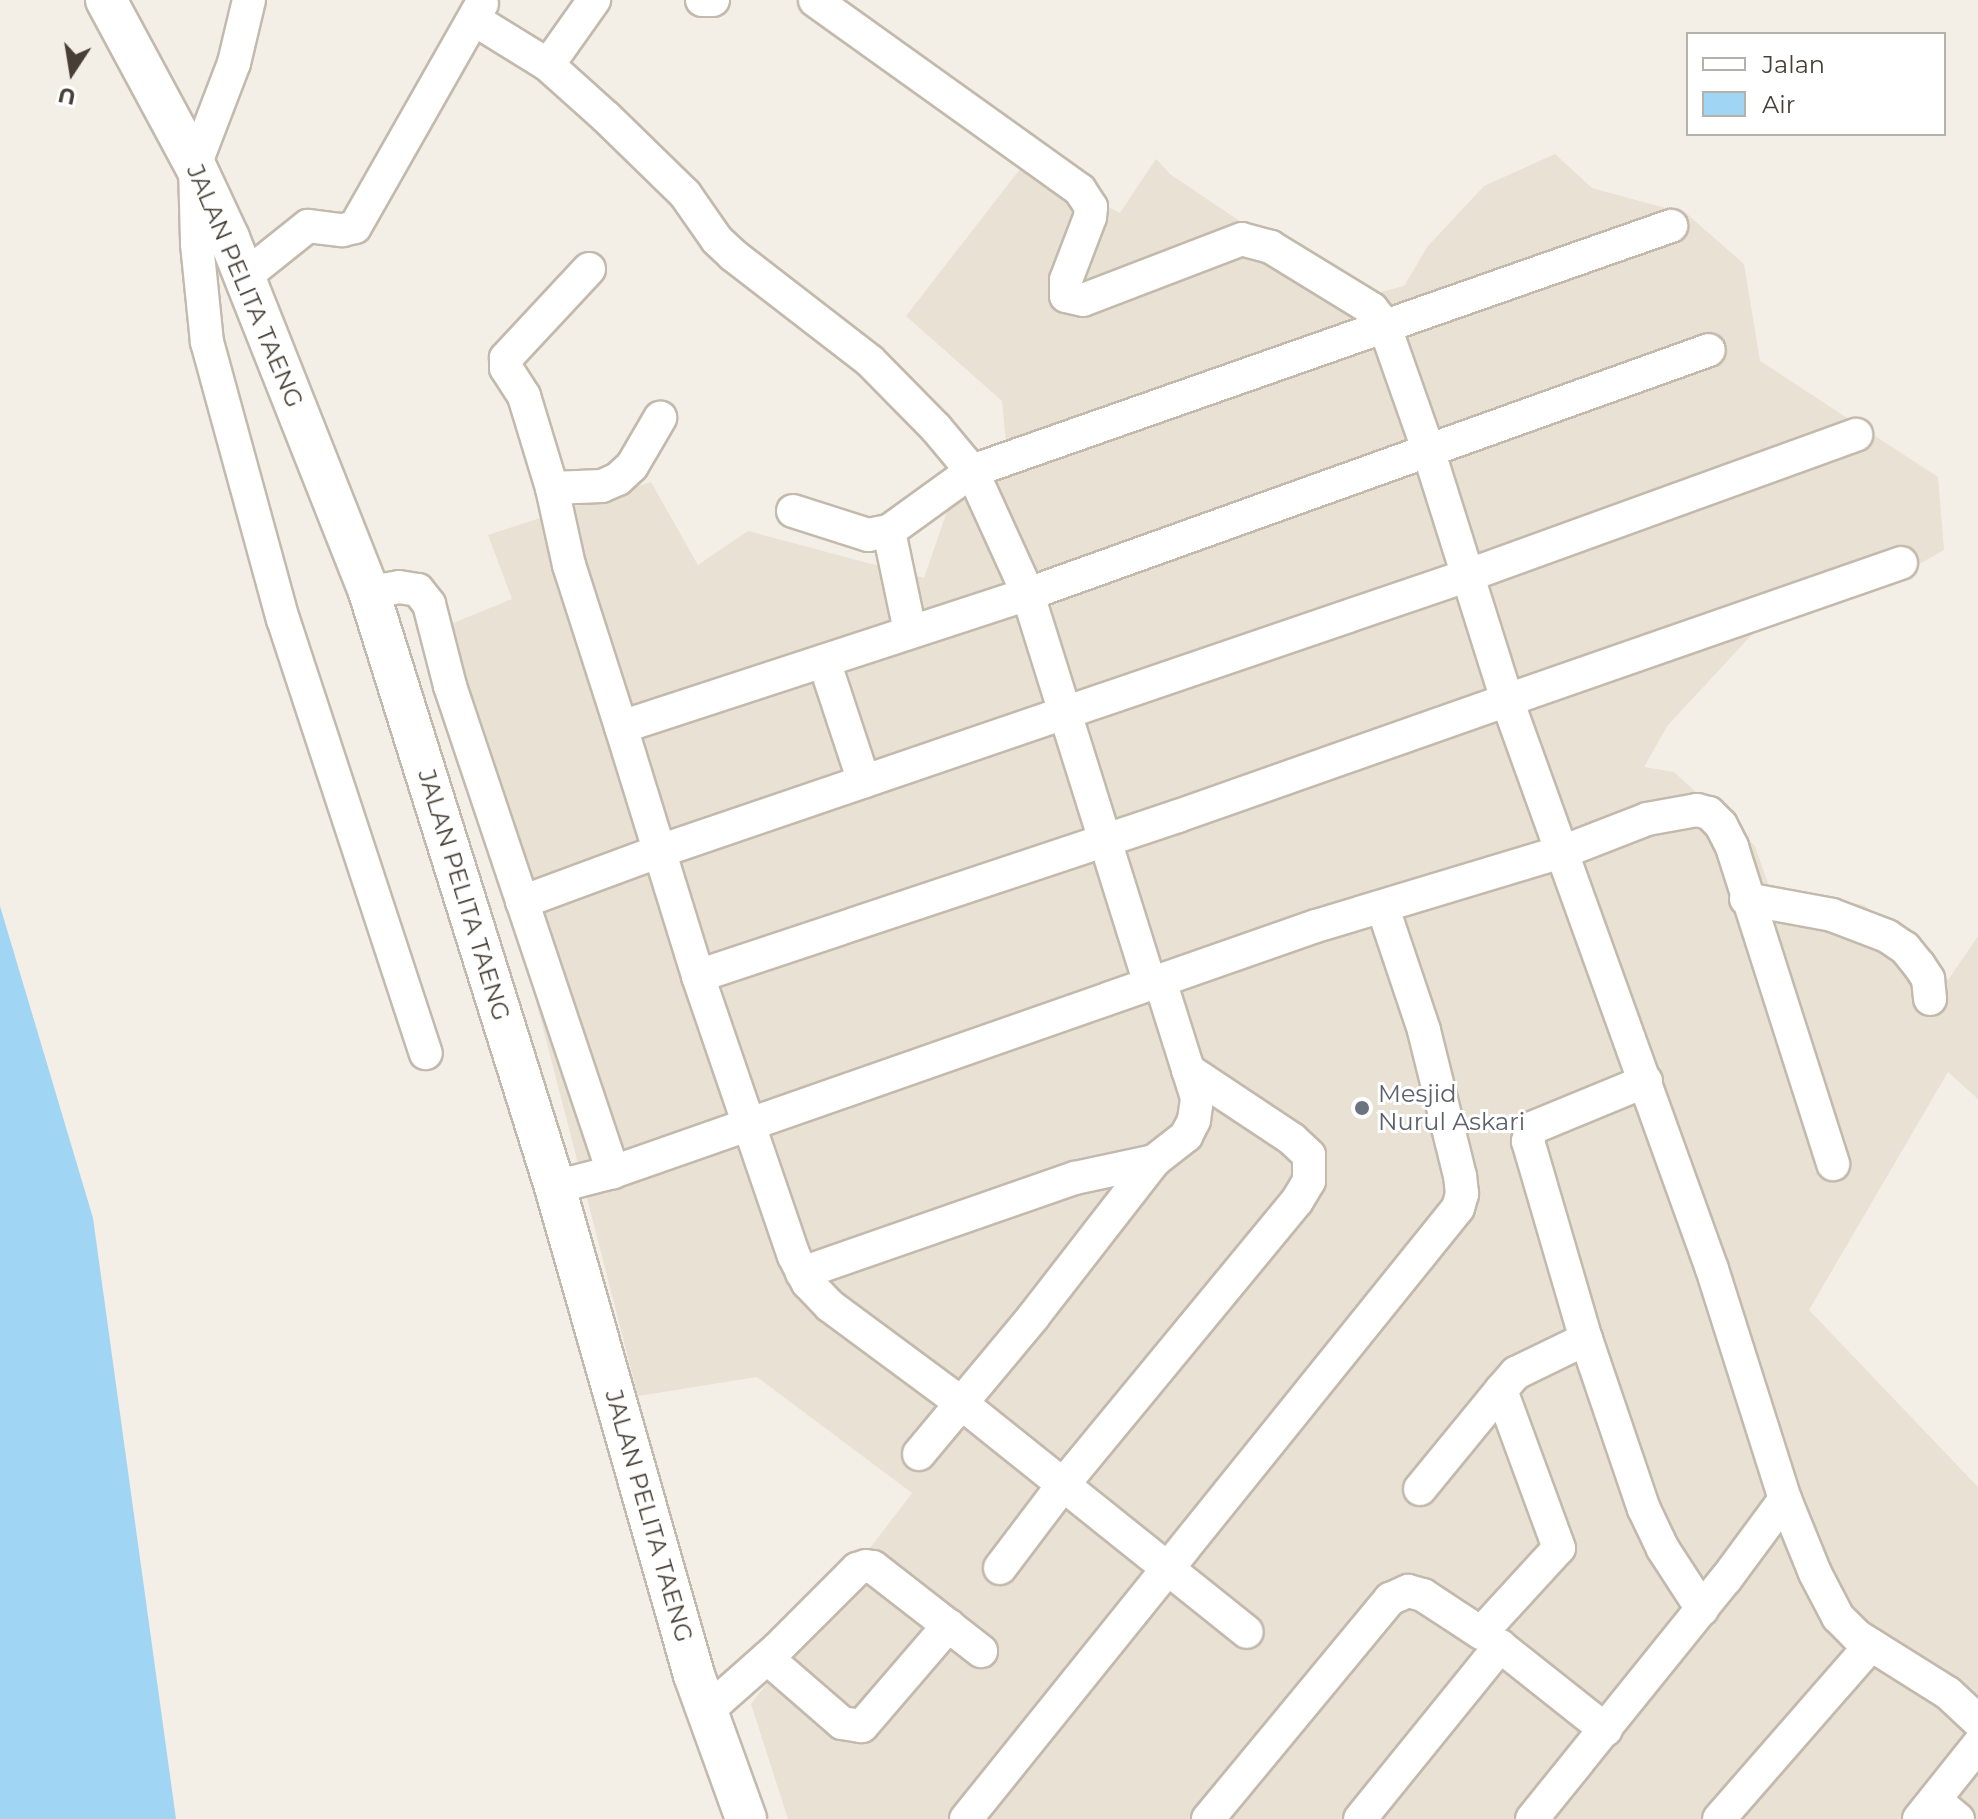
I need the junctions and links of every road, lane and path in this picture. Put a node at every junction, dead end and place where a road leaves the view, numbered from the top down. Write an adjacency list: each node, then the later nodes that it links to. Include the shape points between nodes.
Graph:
1 (106, 0): 9 (street, JALAN PELITA TAENG)
2 (249, 0): 9 (street, via 234,63)
3 (594, 0): 8 (street)
4 (702, 0): 5 (street)
5 (713, 0)
6 (815, 0): 13 (street, via 1080,190 1091,207 1066,280 1064,293 1070,298 1083,300 1242,239 1271,247 1309,268 1361,301)
7 (475, 6): 8 (street); 12 (street, via 355,227 308,226)
8 (548, 65): 18 (street, via 685,194 717,240 870,361)
9 (195, 165): 12 (street, JALAN PELITA TAENG); 41 (street, via 207,342 283,619)
10 (1671, 226): 13 (street)
11 (589, 269): 19 (street, via 506,358 506,368 524,396)
12 (244, 277): 24 (street, JALAN PELITA TAENG)
13 (1384, 324): 17 (street); 18 (street)
14 (1709, 350): 17 (street)
15 (660, 418): 19 (street, via 632,466 618,479 602,486)
16 (1856, 435): 23 (street)
17 (1429, 452): 23 (street); 25 (street)
18 (972, 471): 21 (street); 25 (street)
19 (552, 488): 30 (street, via 569,565)
20 (793, 511): 21 (street, via 868,535)
21 (889, 531): 26 (street)
22 (1901, 563): 28 (street)
23 (1466, 576): 28 (street); 29 (street)
24 (369, 592): 36 (street, via 418,590 429,604 450,686); 48 (street, JALAN PELITA TAENG)
25 (1028, 594): 26 (street); 29 (street)
26 (910, 631): 27 (street)
27 (824, 661): 30 (street); 31 (street)
28 (1507, 700): 32 (street); 34 (street)
29 (1067, 711): 31 (street); 32 (street)
30 (621, 727): 33 (street)
31 (864, 782): 33 (street)
32 (1107, 840): 38 (street); 39 (street)
33 (660, 851): 36 (street); 38 (street)
34 (1565, 851): 35 (street, via 1647,819 1697,810 1709,813 1732,847); 37 (street); 43 (street)
35 (1746, 899): 40 (street, via 1832,915 1887,936 1919,965 1928,979); 46 (street)
36 (522, 902): 47 (street)
37 (1383, 908): 39 (street); 58 (street, via 1424,1030 1460,1176 1458,1208)
38 (698, 976): 44 (street)
39 (1155, 982): 42 (street); 44 (street)
40 (1930, 999)
41 (426, 1053)
42 (1188, 1070): 45 (street, via 1197,1098 1194,1120 1186,1136); 54 (street, via 1292,1139 1309,1155 1309,1181)
43 (1646, 1081): 50 (street, via 1529,1132); 56 (street)
44 (749, 1124): 47 (street); 49 (street)
45 (1154, 1161): 49 (street, via 1075,1178); 52 (street)
46 (1833, 1164)
47 (613, 1172): 48 (street)
48 (555, 1187): 65 (street, JALAN PELITA TAENG)
49 (802, 1273): 52 (street, via 830,1306)
50 (1586, 1339): 51 (street, via 1516,1373); 59 (street, via 1644,1509)
51 (1501, 1390): 55 (street); 72 (street, via 1559,1548 1481,1633 1423,1595 1408,1591 1390,1599)
52 (961, 1403): 53 (street); 54 (street)
53 (919, 1454)
54 (1062, 1486): 57 (street); 58 (street)
55 (1420, 1489)
56 (1785, 1499): 59 (street); 62 (street, via 1827,1600 1838,1617)
57 (1000, 1568)
58 (1168, 1570): 61 (street); 71 (street)
59 (1702, 1609): 67 (street)
60 (949, 1625): 63 (street); 64 (street, via 866,1566); 64 (street, via 862,1726 842,1723)
61 (1247, 1632)
62 (1871, 1645): 66 (street, via 1948,1693); 75 (street)
63 (981, 1651)
64 (767, 1658): 65 (street)
65 (707, 1711): 70 (street, JALAN PELITA TAENG)
66 (1978, 1721)
67 (1606, 1730): 73 (street, via 1500,1646); 74 (street)
68 (1978, 1745): 69 (street)
69 (1937, 1813)
70 (746, 1819)
71 (966, 1819)
72 (1208, 1819)
73 (1360, 1819)
74 (1532, 1819)
75 (1719, 1819)

